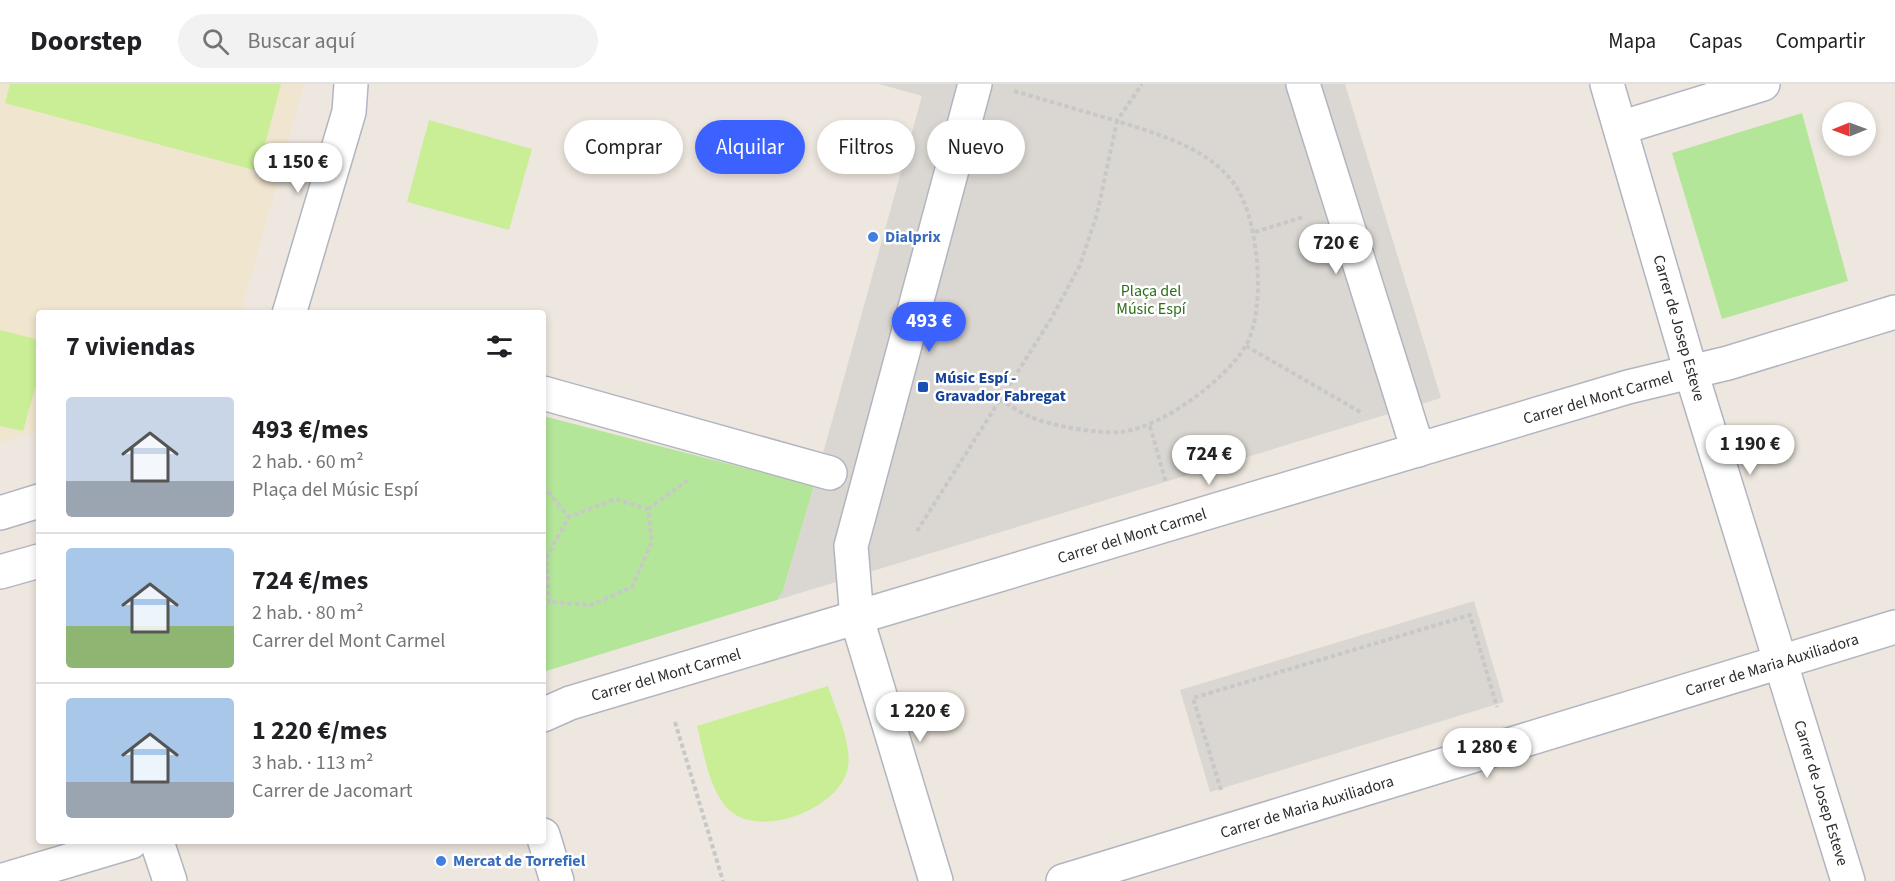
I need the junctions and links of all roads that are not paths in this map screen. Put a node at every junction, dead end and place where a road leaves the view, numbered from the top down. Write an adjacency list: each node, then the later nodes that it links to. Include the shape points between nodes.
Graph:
1 (351, 84): 7 (street, via 349,112)
2 (975, 84): 17 (street, via 851,546)
3 (1303, 84): 11 (street)
4 (1607, 84): 6 (street, Carrer de Josep Esteve)
5 (1762, 84): 6 (street)
6 (1620, 128): 9 (street, Carrer de Josep Esteve)
7 (290, 310)
8 (1895, 312): 9 (street, Carrer del Mont Carmel)
9 (1691, 372): 11 (street, Carrer del Mont Carmel); 19 (street, Carrer de Josep Esteve)
10 (546, 394): 12 (street)
11 (1418, 450): 17 (street, Carrer del Mont Carmel)
12 (830, 473)
13 (36, 502): 14 (street)
14 (0, 513)
15 (36, 562): 16 (street)
16 (0, 572)
17 (857, 619): 20 (street, Carrer del Mont Carmel, via 570,703); 27 (street)
18 (1895, 627): 19 (street, Carrer de Maria Auxiliadora)
19 (1780, 663): 28 (street, Carrer de Maria Auxiliadora); 29 (street, Carrer de Josep Esteve)
20 (546, 714)
21 (125, 844): 24 (street)
22 (158, 844): 25 (street)
23 (546, 844): 26 (street)
24 (0, 881)
25 (170, 881)
26 (557, 881)
27 (936, 881)
28 (1063, 881)
29 (1848, 881)

